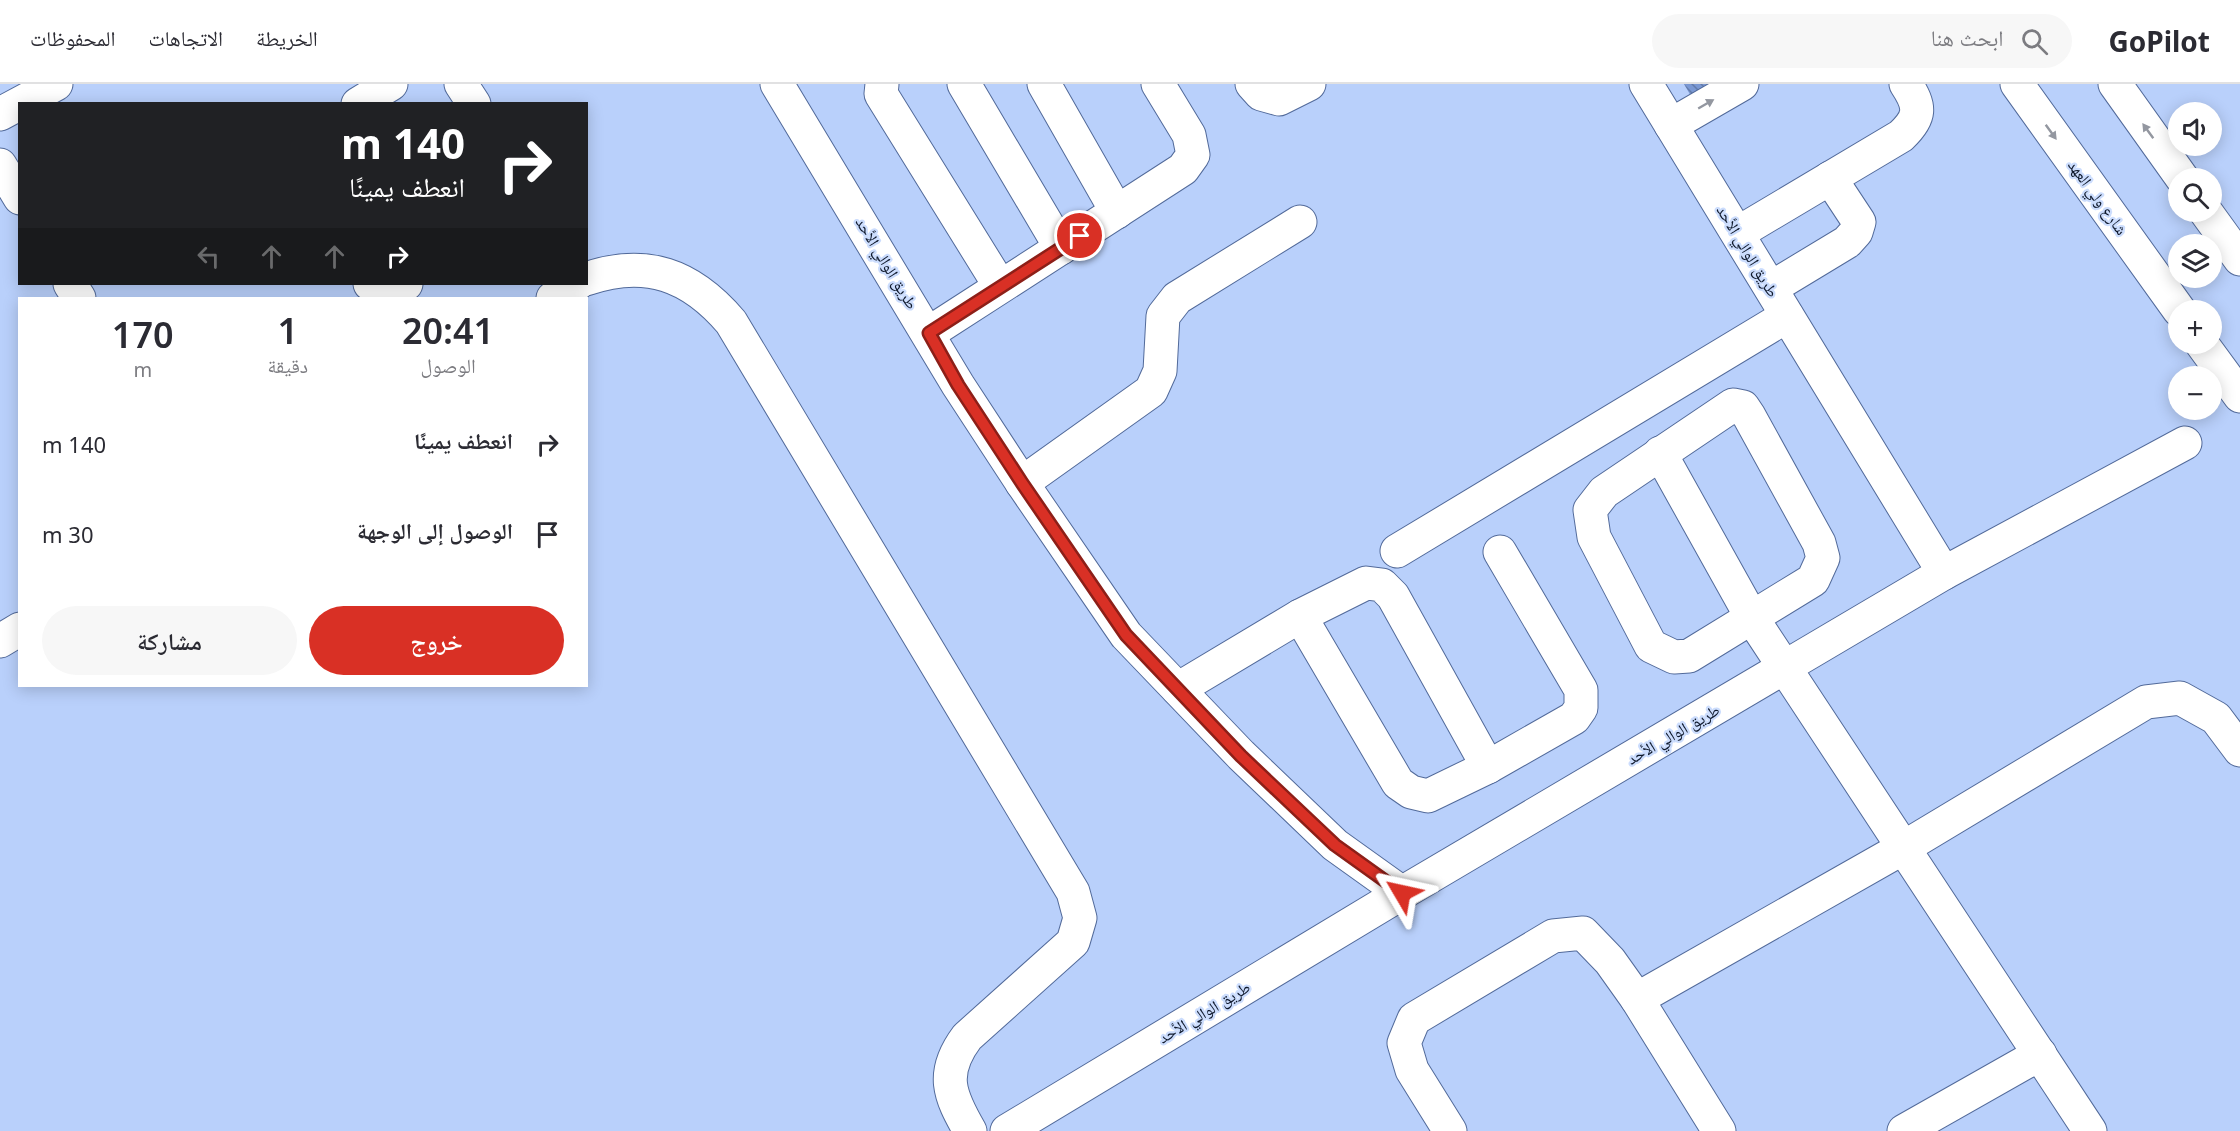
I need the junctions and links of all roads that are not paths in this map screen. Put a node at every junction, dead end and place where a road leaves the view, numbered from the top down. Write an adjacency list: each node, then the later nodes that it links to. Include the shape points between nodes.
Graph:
1 (15, 84): 17 (street)
2 (56, 84): 18 (street)
3 (391, 84): 19 (street)
4 (461, 84): 20 (street)
5 (777, 84): 43 (street, طريق الوالي الأحد)
6 (882, 84): 38 (street, via 881,94)
7 (964, 84): 32 (street)
8 (1044, 84): 28 (street)
9 (1158, 84): 28 (street, via 1189,135 1193,155 1183,170)
10 (1252, 84): 11 (street, via 1261,94 1279,99)
11 (1309, 84)
12 (1646, 84): 23 (street, طريق الوالي الأحد)
13 (1742, 84): 23 (street, one-way to 13)
14 (1906, 84): 26 (street, via 1918,105 1915,123 1901,136)
15 (2017, 84): 41 (street, شارع ولي العهد, one-way to 41)
16 (2115, 84): 25 (street, one-way to 16)
17 (0, 92)
18 (22, 102)
19 (361, 102)
20 (473, 102)
21 (18, 104): 22 (street)
22 (0, 114)
23 (1671, 125): 31 (street, طريق الوالي الأحد)
24 (0, 165): 27 (street)
25 (2175, 168)
26 (1830, 178): 31 (street); 39 (street, via 1859,222 1856,231 1847,242)
27 (18, 195)
28 (1117, 212): 32 (street)
29 (1300, 222): 48 (street, via 1177,298 1163,316 1160,370 1151,391)
30 (2213, 222): 33 (street)
31 (1738, 233): 39 (street, طريق الوالي الأحد)
32 (1061, 248): 38 (street)
33 (2240, 259)
34 (588, 278): 64 (street, via 635,269 663,273 712,300 731,322 1073,892 1080,918 1073,942 957,1049 951,1063 951,1092)
35 (372, 285): 36 (street, via 394,291)
36 (404, 285)
37 (575, 285): 40 (street)
38 (1000, 286): 43 (street)
39 (1771, 288): 42 (street, طريق الوالي الأحد)
40 (555, 297)
41 (2172, 300)
42 (1787, 316): 49 (street); 51 (street, طريق الوالي الأحد)
43 (929, 333): 48 (street, طريق الوالي الأحد)
44 (2209, 354): 45 (street)
45 (2240, 396)
46 (2185, 443): 51 (street, طريق الوالي الأحد)
47 (1660, 453): 53 (street); 53 (street, via 1604,492 1590,510 1594,537 1651,646 1674,657 1689,656); 53 (street, via 1733,405 1743,407 1749,416 1819,543 1823,558 1812,580)
48 (1022, 483): 57 (street, طريق الوالي الأحد, via 1126,635)
49 (1397, 551)
50 (1500, 552): 59 (street, via 1581,690 1581,708 1574,718)
51 (1944, 573): 56 (street, طريق الوالي الأحد)
52 (1300, 616): 57 (street); 59 (street, via 1398,783 1411,792 1428,796); 59 (street, via 1366,583 1382,585 1393,596)
53 (1752, 618): 56 (street)
54 (18, 630): 55 (street)
55 (0, 641)
56 (1785, 668): 60 (street); 61 (street, طريق الوالي الأحد)
57 (1178, 689): 61 (street, طريق الوالي الأحد, via 1241,756 1335,845)
58 (2240, 750): 60 (street, via 2216,718 2180,698 2146,702)
59 (1488, 767)
60 (1904, 848): 62 (street); 63 (street)
61 (1402, 893): 65 (street, طريق الوالي الأحد)
62 (1637, 999): 66 (street, via 1610,961 1583,933 1553,936 1414,1018 1404,1043 1412,1070); 67 (street)
63 (2040, 1054): 68 (street); 69 (street)
64 (970, 1131)
65 (1007, 1131)
66 (1450, 1131)
67 (1719, 1131)
68 (1904, 1131)
69 (2090, 1131)

